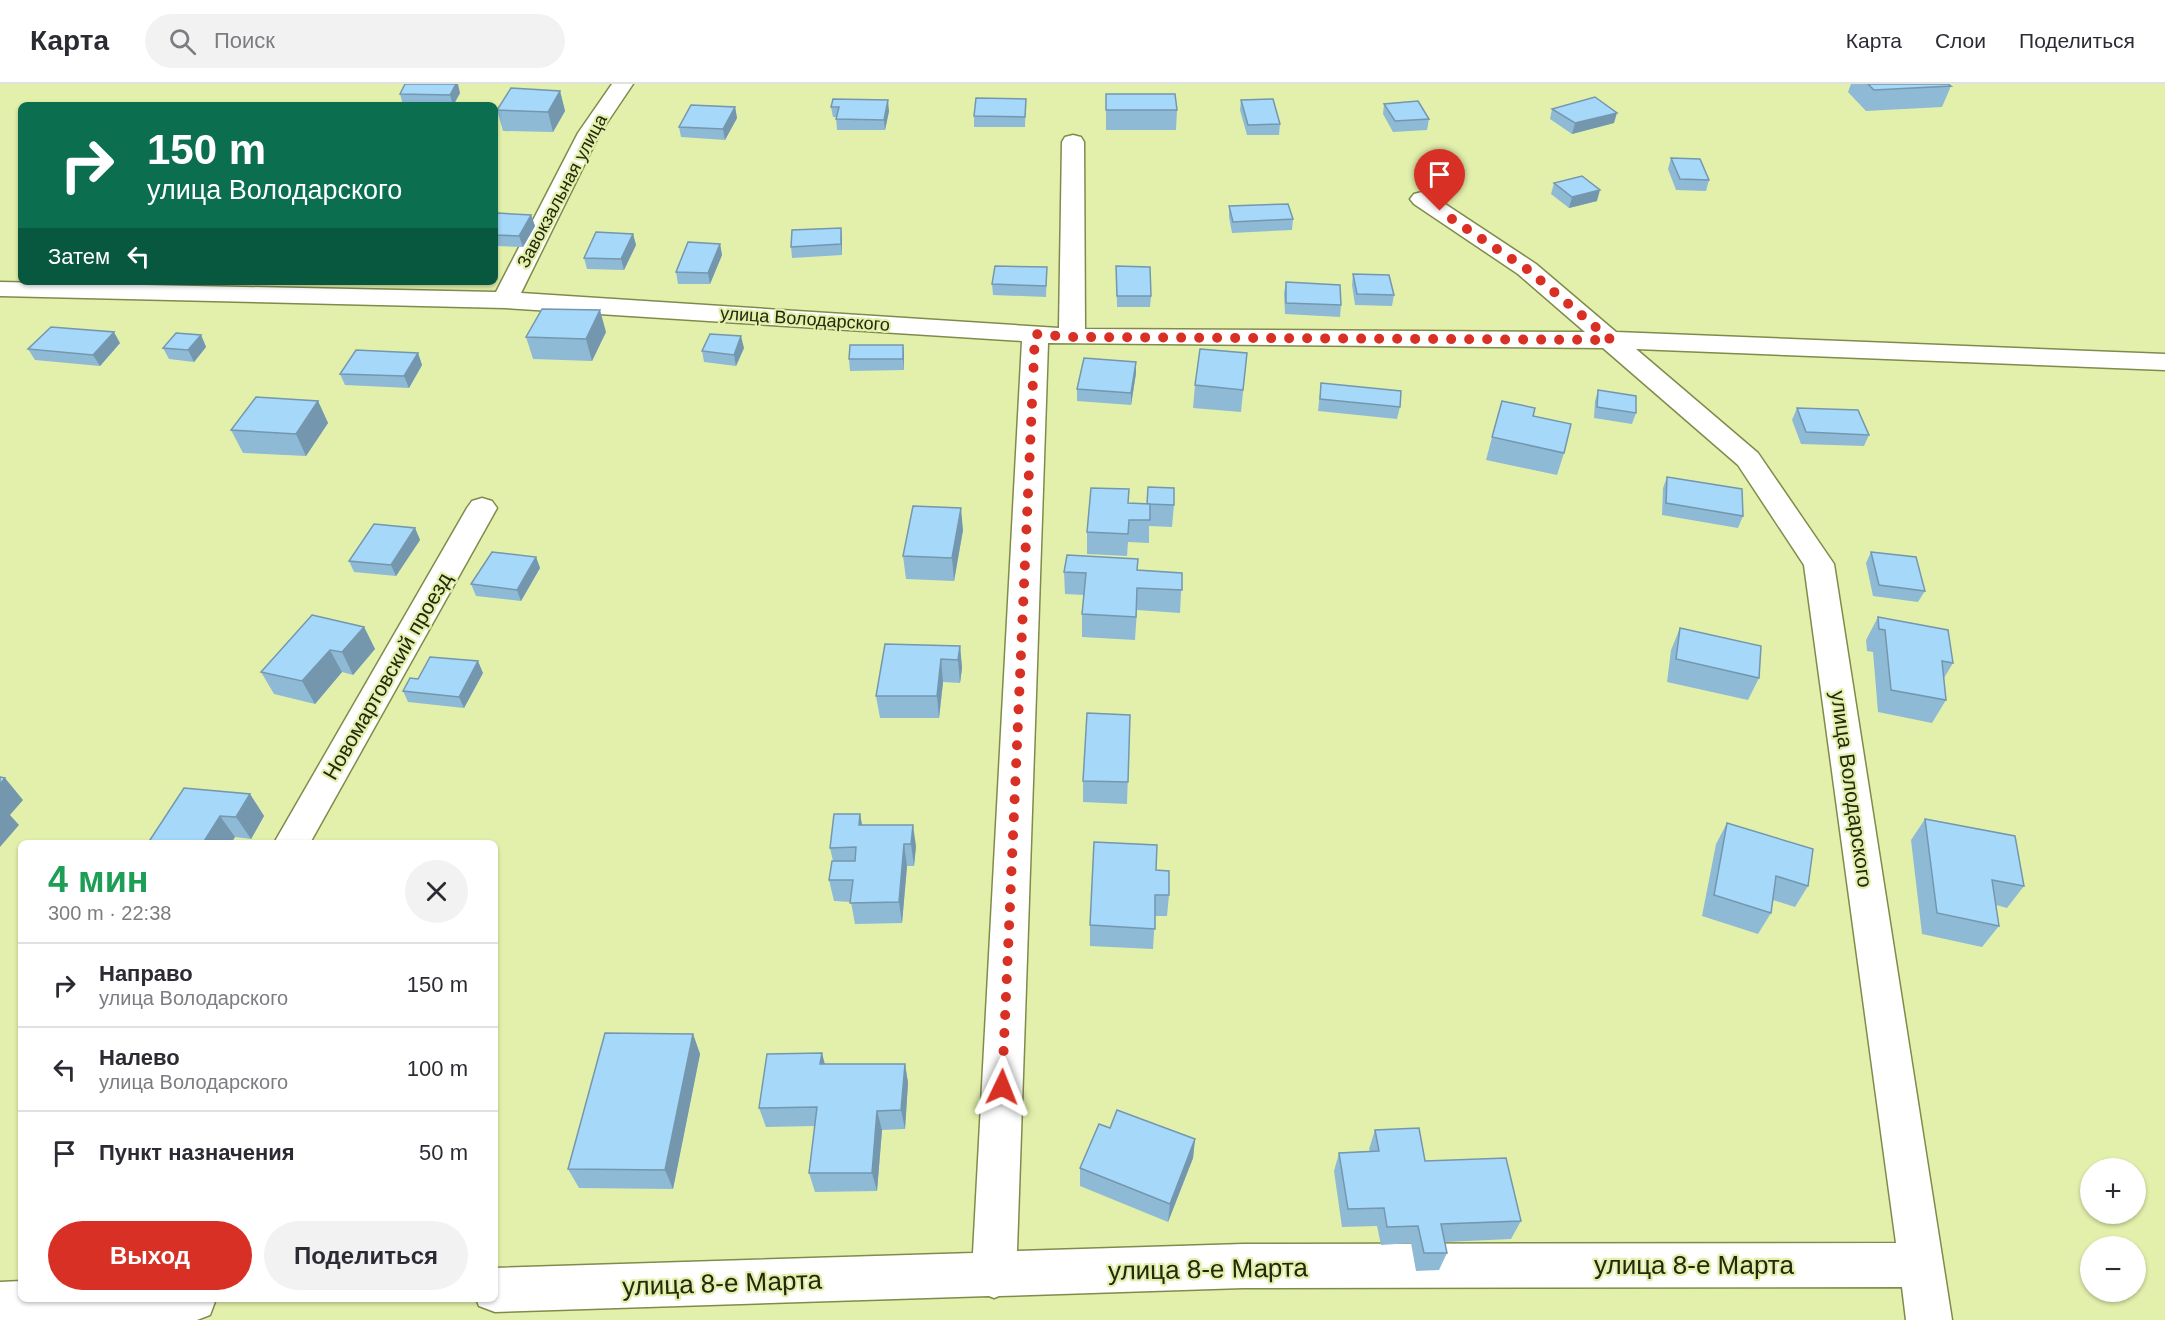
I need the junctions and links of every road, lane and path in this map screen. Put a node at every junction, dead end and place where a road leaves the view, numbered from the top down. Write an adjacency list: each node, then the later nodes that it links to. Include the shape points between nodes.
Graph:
1 (623, 84): 5 (street, Завокзальная улица, via 589,133)
2 (1073, 142): 7 (street)
3 (1422, 199): 8 (street, улица Володарского, via 1527,269)
4 (0, 289): 5 (street, улица Володарского)
5 (505, 300): 6 (street, улица Володарского)
6 (1035, 334): 7 (street, улица Володарского); 13 (street)
7 (1072, 337): 8 (street, улица Володарского)
8 (1611, 340): 9 (street, улица Володарского); 12 (street, улица Володарского, via 1748,459 1819,564)
9 (2165, 363)
10 (482, 508): 11 (street, Новомартовский проезд)
11 (294, 840)
12 (1921, 1265): 13 (street, улица 8-е Марта, via 1243,1266); 15 (street, улица Володарского)
13 (994, 1275): 14 (street, улица 8-е Марта)
14 (498, 1290)
15 (1929, 1320)

